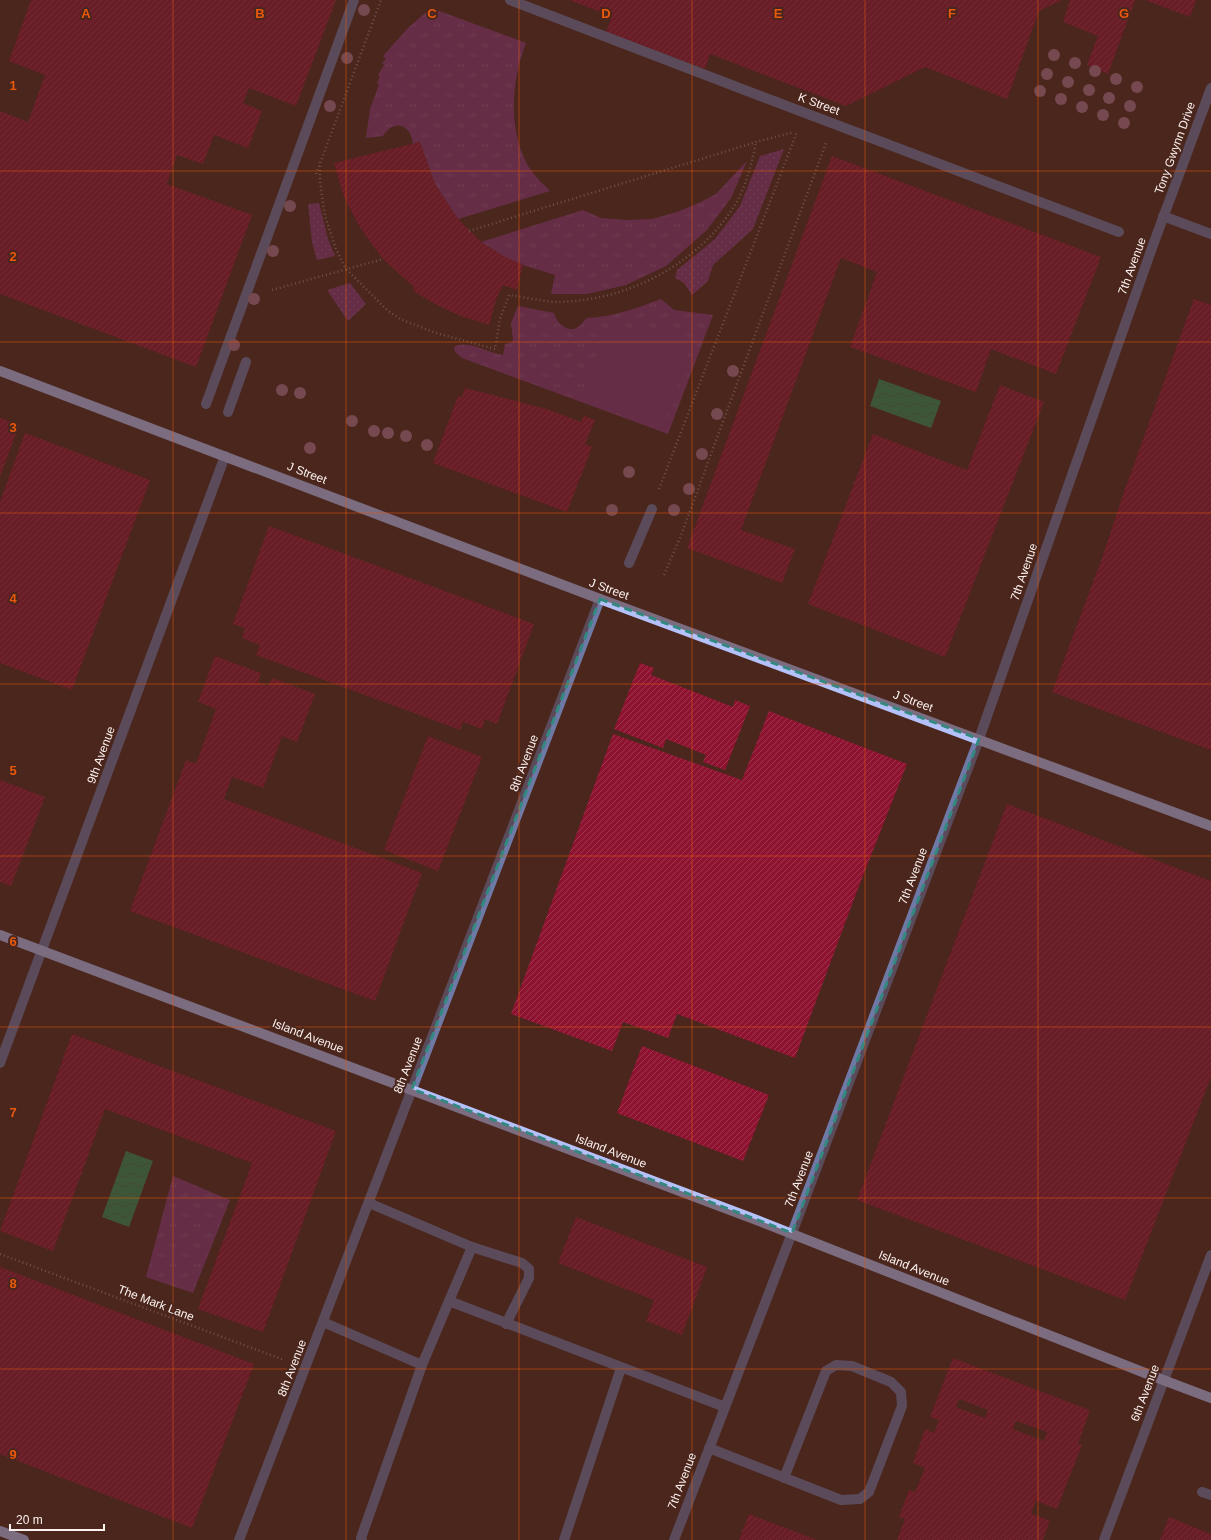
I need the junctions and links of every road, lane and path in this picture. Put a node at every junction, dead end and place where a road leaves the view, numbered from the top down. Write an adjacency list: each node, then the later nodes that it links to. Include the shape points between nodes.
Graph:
1 (354, 0): 18 (street)
2 (510, 0): 4 (street, K Street)
3 (1211, 88): 9 (street, Tony Gwynn Drive)
4 (805, 113): 5 (street, K Street); 6 (path)
5 (833, 123): 6 (path); 11 (street, K Street); 23 (path)
6 (797, 131): 7 (path); 21 (path)
7 (756, 142): 10 (path); 14 (path, via 751,167 735,204 710,236 684,259 666,272 629,289 595,299 559,302 509,295 500,319 495,349 436,333 400,319 386,309)
8 (320, 162): 14 (path, via 325,216)
9 (1163, 216): 12 (street); 25 (street, 7th Avenue)
10 (469, 232)
11 (1119, 232)
12 (1211, 234)
13 (383, 259): 14 (path)
14 (346, 269): 15 (path)
15 (272, 290)
16 (246, 362): 19 (street)
17 (0, 371): 20 (main road, J Street)
18 (206, 404)
19 (228, 412)
20 (226, 456): 24 (main road, J Street); 28 (street, 9th Avenue)
21 (652, 508): 22 (street)
22 (629, 563)
23 (664, 575)
24 (600, 599): 25 (main road, J Street); 30 (street, 8th Avenue)
25 (979, 739): 26 (main road, J Street); 32 (street, 7th Avenue)
26 (1211, 826)
27 (0, 934): 28 (main road, Island Avenue)
28 (42, 951): 29 (street, 9th Avenue); 30 (main road, Island Avenue)
29 (0, 1063)
30 (412, 1089): 31 (street, 8th Avenue); 32 (main road, Island Avenue)
31 (369, 1203): 33 (street); 37 (street, 8th Avenue)
32 (792, 1233): 42 (main road, Island Avenue); 44 (street, 7th Avenue)
33 (472, 1247): 36 (street); 38 (street, via 522,1263 529,1269 529,1278)
34 (0, 1254): 40 (path, The Mark Lane)
35 (1211, 1255): 42 (street, 6th Avenue)
36 (449, 1301): 38 (street); 39 (street)
37 (323, 1322): 39 (street); 40 (street, 8th Avenue)
38 (506, 1324): 41 (street)
39 (422, 1365): 50 (street)
40 (305, 1368): 49 (street, 8th Avenue)
41 (621, 1368): 44 (street); 51 (street)
42 (1164, 1381): 43 (main road, Island Avenue); 53 (street, 6th Avenue)
43 (1211, 1398)
44 (725, 1407): 45 (street, 7th Avenue)
45 (709, 1448): 46 (street); 52 (street, 7th Avenue)
46 (784, 1478): 46 (street, via 841,1500 860,1499 869,1492 872,1485 902,1406 901,1392 890,1382 852,1366 836,1365 826,1371)
47 (0, 1531): 48 (main road)
48 (24, 1540)
49 (239, 1540)
50 (362, 1540)
51 (564, 1540)
52 (674, 1540)
53 (1104, 1540)

